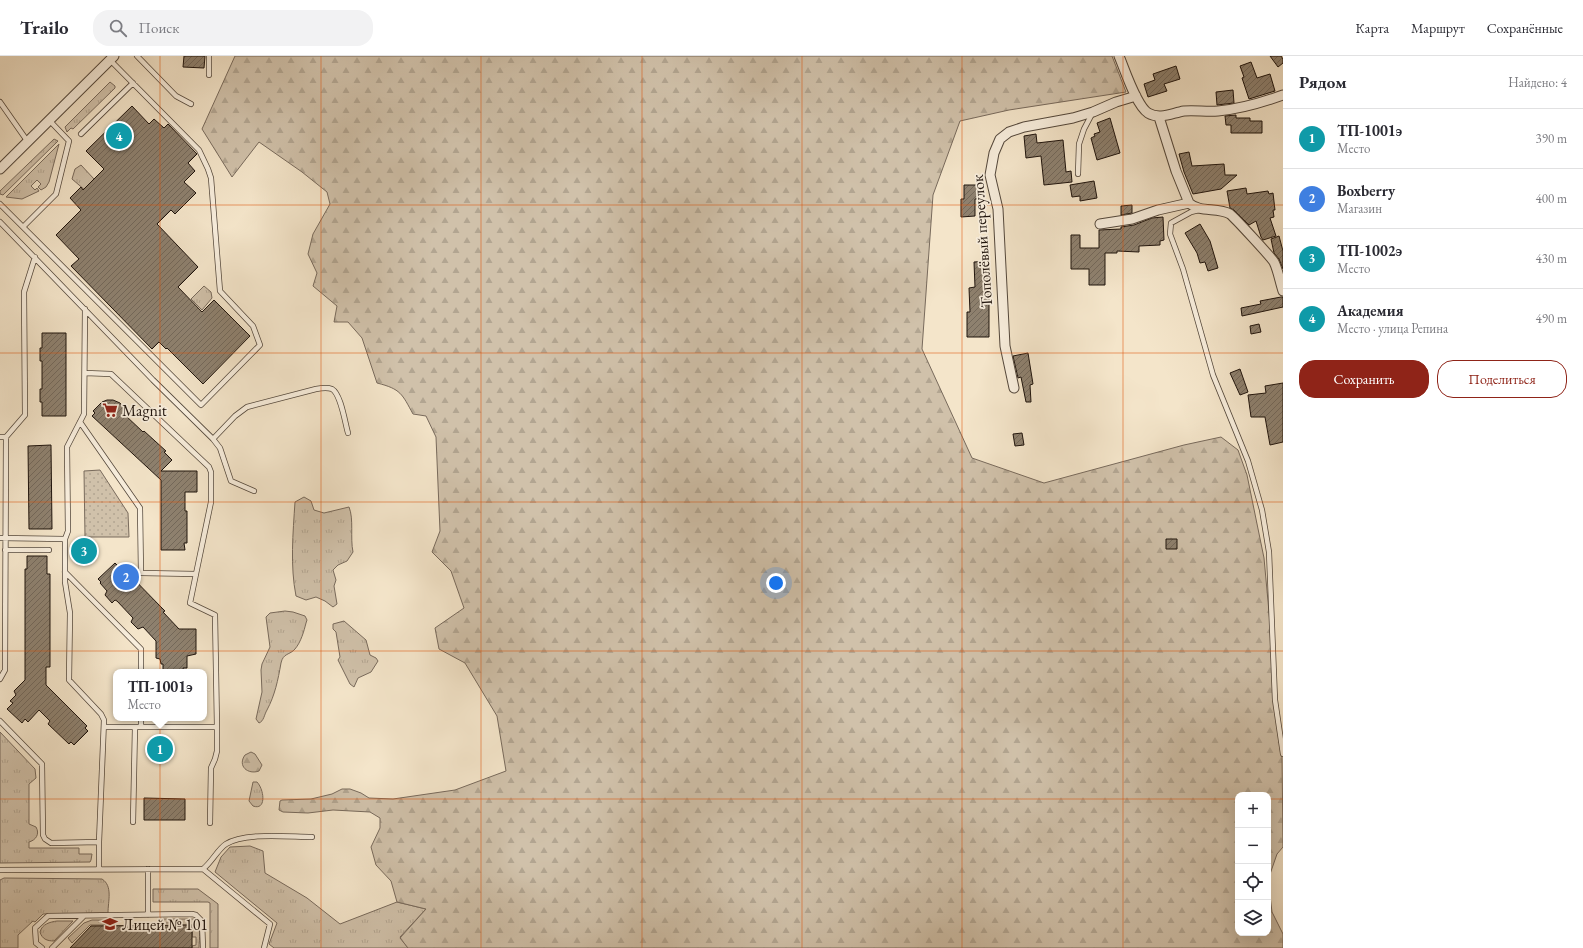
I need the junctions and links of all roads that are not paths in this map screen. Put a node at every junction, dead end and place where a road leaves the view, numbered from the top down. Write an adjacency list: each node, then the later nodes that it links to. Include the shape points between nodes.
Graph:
1 (137, 56): 10 (lane, via 176,96)
2 (209, 56): 5 (lane)
3 (1119, 56): 8 (street)
4 (112, 58): 6 (lane); 13 (street)
5 (209, 75)
6 (132, 83): 14 (lane); 23 (lane, via 199,150 211,178 220,291 253,326 260,345 201,405)
7 (1283, 95): 12 (street, via 1239,109 1184,111)
8 (1136, 96): 11 (street, Тополёвый переулок); 12 (street, via 1145,110)
9 (0, 102): 15 (lane)
10 (191, 104)
11 (1094, 112): 17 (lane, via 1079,144); 28 (street, Тополёвый переулок, via 1010,132 1000,139 994,153 990,175 998,209 1005,346)
12 (1159, 116): 18 (street)
13 (49, 120): 15 (street); 23 (lane, via 69,141 56,194)
14 (81, 134)
15 (28, 142): 16 (street)
16 (0, 169)
17 (1078, 174)
18 (1189, 203): 20 (street); 22 (street, via 1132,219)
19 (0, 204): 23 (lane)
20 (1203, 209): 25 (street, via 1230,214 1274,261); 49 (lane, via 1191,212 1171,223 1170,234 1183,268 1213,375 1248,461 1262,510 1269,552 1275,700)
21 (0, 222): 24 (lane)
22 (1100, 224)
23 (23, 227)
24 (35, 257): 26 (lane); 32 (lane, via 24,292 25,415)
25 (1283, 291)
26 (85, 309): 27 (lane); 33 (lane)
27 (85, 373): 29 (lane, via 84,414); 40 (lane, via 111,374 209,467 211,502)
28 (1014, 388)
29 (80, 422): 36 (lane, via 68,447 68,531); 40 (lane, via 140,508 141,573)
30 (348, 433): 33 (lane, via 339,398 334,390 327,388 247,407)
31 (0, 437): 32 (lane)
32 (6, 437): 35 (lane)
33 (213, 439): 34 (lane, via 220,448 231,482)
34 (254, 491)
35 (2, 538): 36 (lane); 37 (lane)
36 (65, 539): 39 (lane)
37 (5, 550): 38 (lane); 42 (lane, via 5,670)
38 (49, 550)
39 (66, 572): 41 (lane, via 141,649); 45 (lane, via 70,613 69,680 101,714)
40 (196, 574): 48 (lane, via 190,603 215,615)
41 (141, 669)
42 (0, 679)
43 (0, 720): 53 (lane, via 42,764 45,840)
44 (141, 721): 47 (lane)
45 (105, 727): 46 (lane); 53 (lane)
46 (135, 727): 47 (lane); 50 (lane)
47 (141, 727): 48 (lane)
48 (217, 727): 51 (lane, via 217,751 211,768)
49 (1283, 754)
50 (133, 822)
51 (210, 823)
52 (312, 837): 56 (lane, via 235,839 224,845)
53 (99, 842): 54 (lane)
54 (99, 869): 55 (lane); 57 (lane)
55 (148, 869): 56 (lane); 58 (lane)
56 (203, 869): 63 (lane, via 270,924)
57 (0, 870)
58 (148, 915): 59 (lane); 62 (lane, via 196,915 202,920)
59 (84, 916): 60 (lane, via 48,916 35,928 36,943); 61 (lane)
60 (42, 948)
61 (52, 948)
62 (203, 948)
63 (264, 948)

